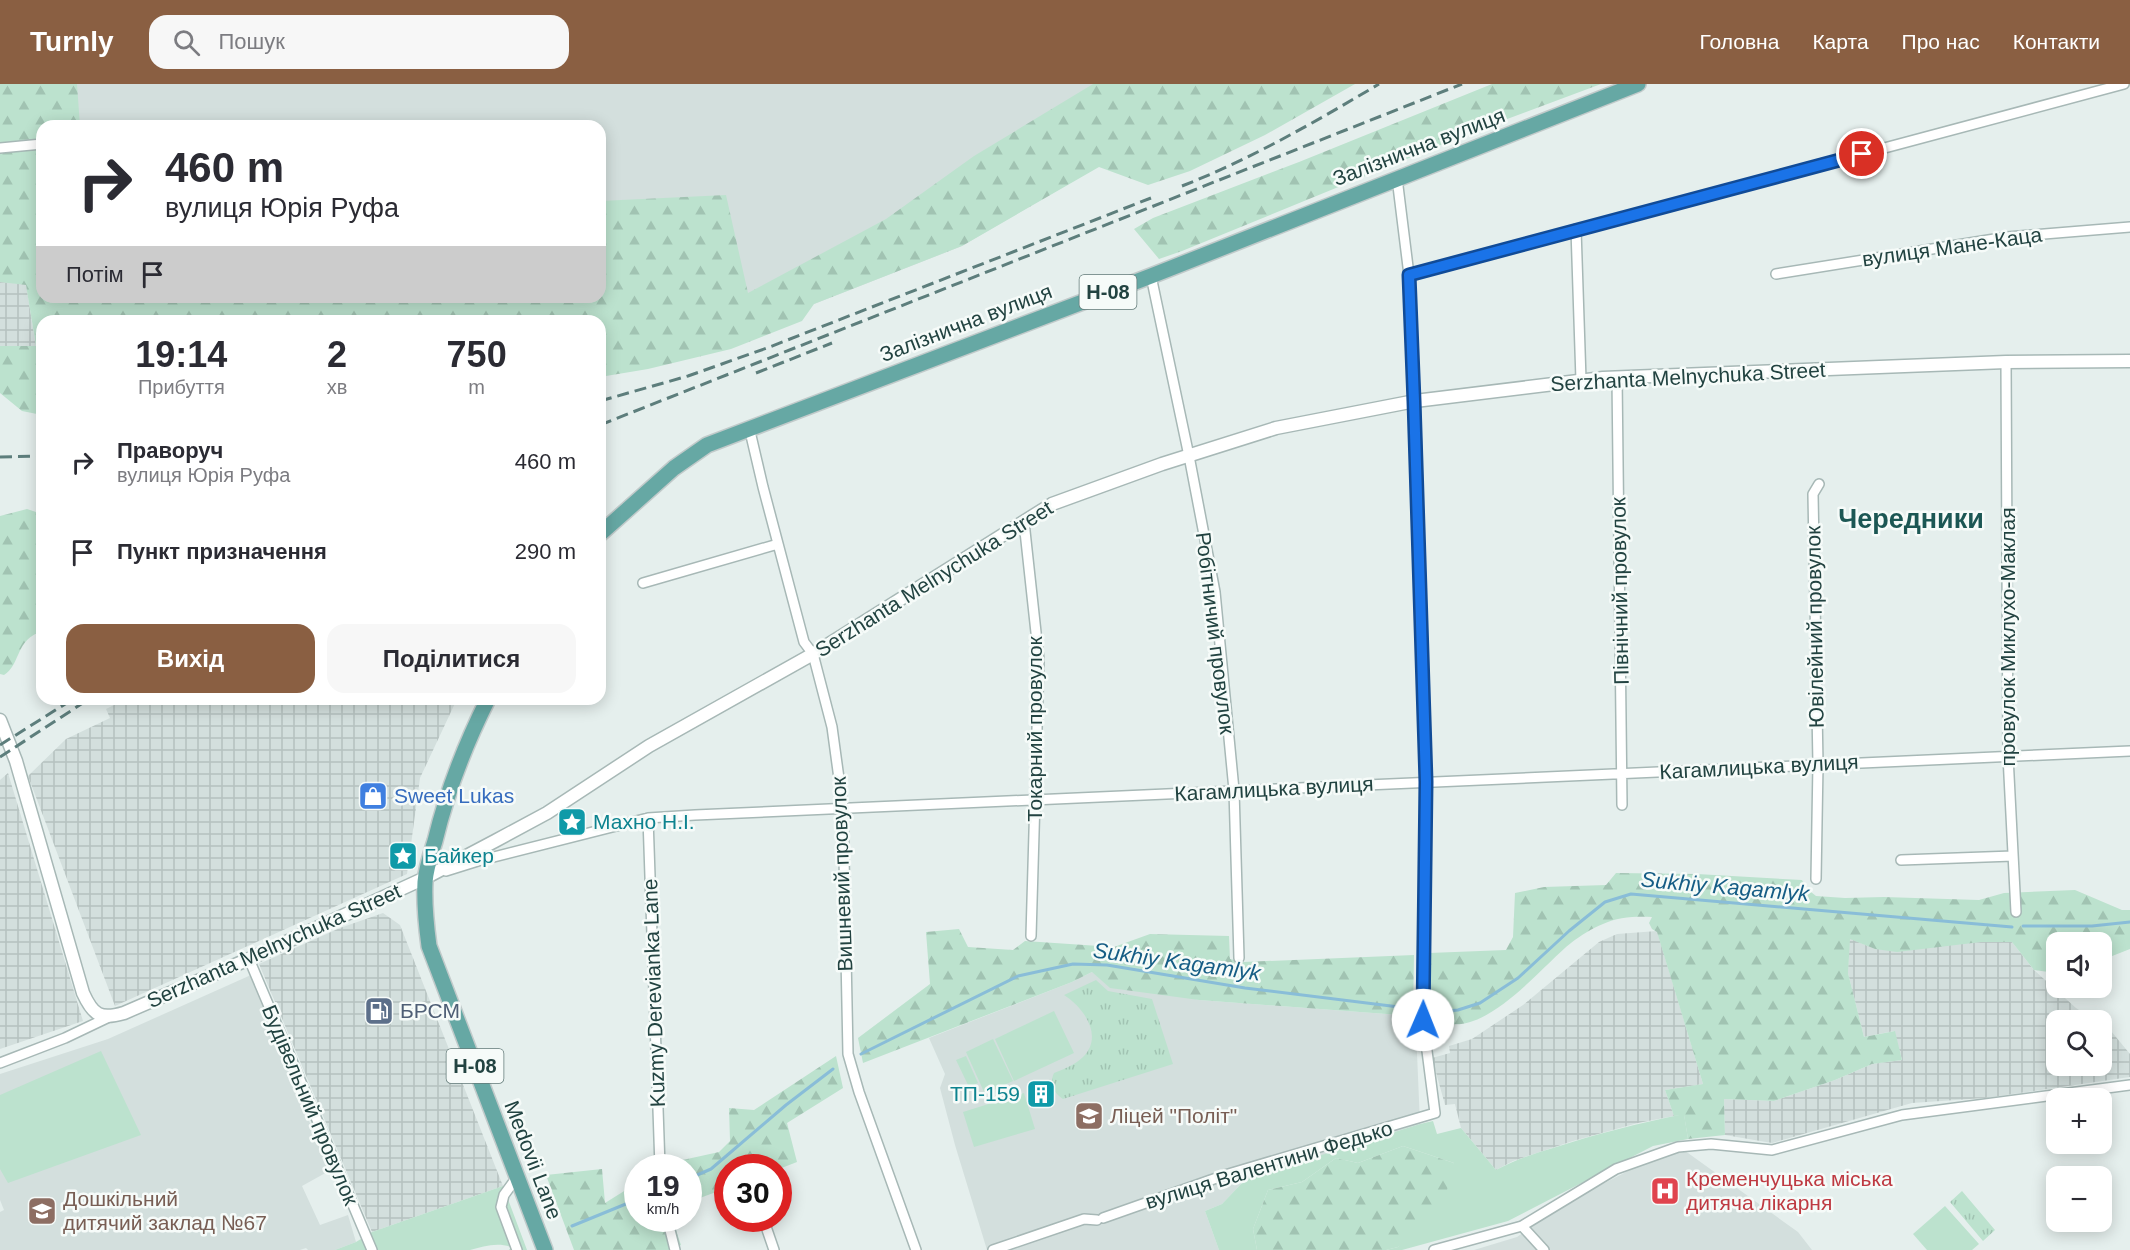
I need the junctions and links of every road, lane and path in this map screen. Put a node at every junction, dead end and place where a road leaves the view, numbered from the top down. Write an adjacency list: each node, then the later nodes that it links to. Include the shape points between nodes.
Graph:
1 (1638, 84): 5 (main road, Залізнична вулиця / Н-08)
2 (2124, 84): 7 (street)
3 (36, 145): 4 (street)
4 (0, 148)
5 (1397, 178): 9 (street); 10 (main road, Залізнична вулиця / Н-08)
6 (2130, 227): 8 (street, вулиця Мане-Каца, via 2007,237)
7 (1576, 229): 9 (street); 14 (street)
8 (1776, 274)
9 (1409, 275): 15 (street)
10 (1151, 276): 16 (main road, Залізнична вулиця / Н-08); 17 (street, Робітничий провулок)
11 (2130, 361): 12 (street, Serzhanta Melnychuka Street)
12 (2006, 362): 13 (street, Serzhanta Melnychuka Street); 27 (street, провулок Миклухо-Маклая)
13 (1617, 377): 14 (street, Serzhanta Melnychuka Street); 29 (street, Північний провулок)
14 (1581, 380): 15 (street, Serzhanta Melnychuka Street)
15 (1414, 401): 17 (street, Serzhanta Melnychuka Street, via 1276,428); 30 (street)
16 (749, 427): 20 (main road, Залізнична вулиця / Н-08, via 707,445 674,468); 21 (street, Вишневий провулок)
17 (1189, 456): 19 (street, Serzhanta Melnychuka Street, via 1052,504); 31 (street, Робітничий провулок, via 1215,592)
18 (1819, 484): 28 (street, Ювілейний провулок, via 1813,494)
19 (1023, 522): 23 (street, Serzhanta Melnychuka Street); 32 (street, Токарний провулок, via 1039,660)
20 (606, 529)
21 (778, 544): 22 (street); 23 (street, Вишневий провулок, via 804,642)
22 (643, 583)
23 (813, 654): 34 (street, Вишневий провулок, via 832,727); 38 (street, Serzhanta Melnychuka Street, via 649,746 547,813)
24 (485, 705): 38 (main road, Н-08, via 453,777)
25 (0, 720): 44 (street, via 83,993 97,1014)
26 (2130, 751): 27 (street, Кагамлицька вулиця)
27 (2008, 756): 28 (street, Кагамлицька вулиця); 36 (street, провулок Миклухо-Маклая)
28 (1818, 764): 29 (street, Кагамлицька вулиця); 39 (street, Ювілейний провулок)
29 (1622, 773): 30 (street, Кагамлицька вулиця); 33 (street, Північний провулок)
30 (1426, 782): 31 (street, Кагамлицька вулиця); 58 (street, вулиця Валентини Федько, via 1423,1020 1435,1113)
31 (1233, 790): 32 (street, Кагамлицька вулиця); 42 (street, Робітничий провулок)
32 (1035, 800): 34 (street, Кагамлицька вулиця); 41 (street, Токарний провулок)
33 (1623, 805)
34 (843, 808): 35 (street, Кагамлицька вулиця); 57 (street, Вишневий провулок, via 848,1054)
35 (648, 818): 38 (street, Кагамлицька вулиця); 47 (street, Kuzmy Derevianka Lane)
36 (2013, 856): 37 (street); 40 (street, провулок Миклухо-Маклая)
37 (1901, 860)
38 (425, 878): 43 (street, Serzhanta Melnychuka Street); 48 (main road, Medovii Lane / Н-08, via 424,913 429,946)
39 (1815, 879)
40 (2016, 912)
41 (1031, 936)
42 (1239, 958)
43 (249, 959): 44 (street, Serzhanta Melnychuka Street); 52 (street, Будівельний провулок)
44 (110, 1017): 45 (street, Serzhanta Melnychuka Street)
45 (0, 1063)
46 (2130, 1085): 49 (street, via 1902,1115 1772,1150 1711,1144 1678,1147 1616,1169)
47 (660, 1154)
48 (517, 1177): 53 (street, via 501,1207); 54 (main road, Medovii Lane / Н-08)
49 (1522, 1226): 59 (street); 60 (street)
50 (670, 1232): 55 (street)
51 (768, 1232): 56 (street)
52 (372, 1250)
53 (517, 1250)
54 (545, 1250)
55 (675, 1250)
56 (774, 1250)
57 (916, 1250)
58 (993, 1250)
59 (1434, 1250)
60 (1544, 1250)

